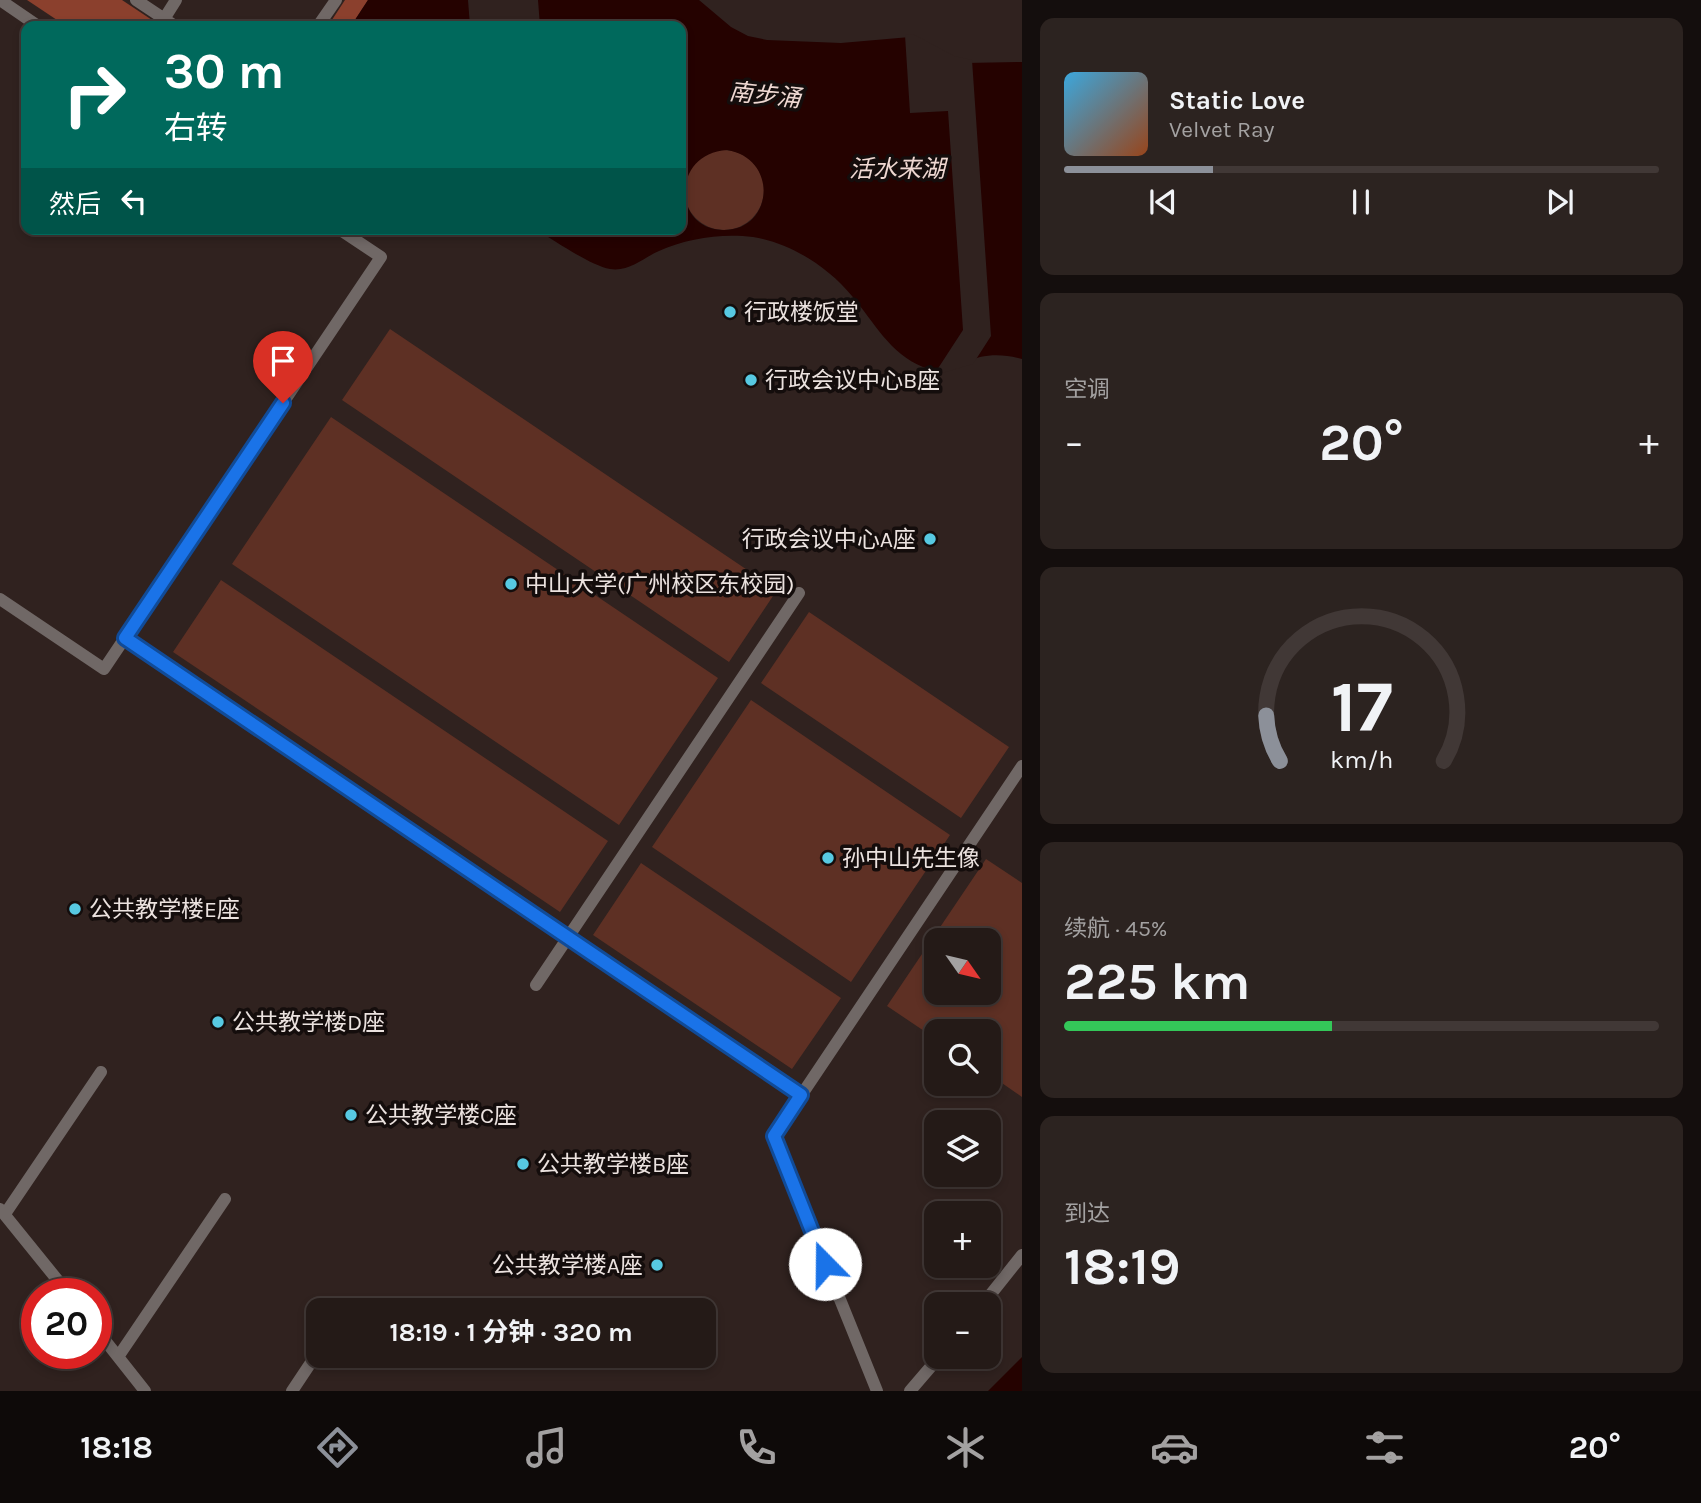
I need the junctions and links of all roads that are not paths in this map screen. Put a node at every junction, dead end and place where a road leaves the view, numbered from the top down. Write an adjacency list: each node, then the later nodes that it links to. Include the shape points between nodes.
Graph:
1 (136, 0): 6 (lane)
2 (176, 0): 7 (lane)
3 (336, 0): 8 (lane)
4 (0, 1): 5 (lane)
5 (30, 21)
6 (168, 21)
7 (170, 21)
8 (321, 21)
9 (348, 235): 12 (lane, via 381,257)
10 (799, 593): 14 (lane)
11 (0, 599): 12 (lane, via 104,668)
12 (125, 638): 14 (lane)
13 (1022, 766): 17 (lane)
14 (568, 938): 15 (lane); 17 (lane)
15 (536, 985)
16 (101, 1072): 19 (lane)
17 (801, 1095): 29 (lane, via 774,1136)
18 (225, 1199): 24 (lane)
19 (2, 1211): 21 (lane)
20 (1022, 1255): 22 (lane)
21 (56, 1278)
22 (993, 1292)
23 (112, 1349): 24 (lane)
24 (118, 1357): 27 (lane)
25 (307, 1368): 28 (lane)
26 (929, 1369): 30 (lane)
27 (145, 1391)
28 (292, 1391)
29 (877, 1391)
30 (910, 1391)

